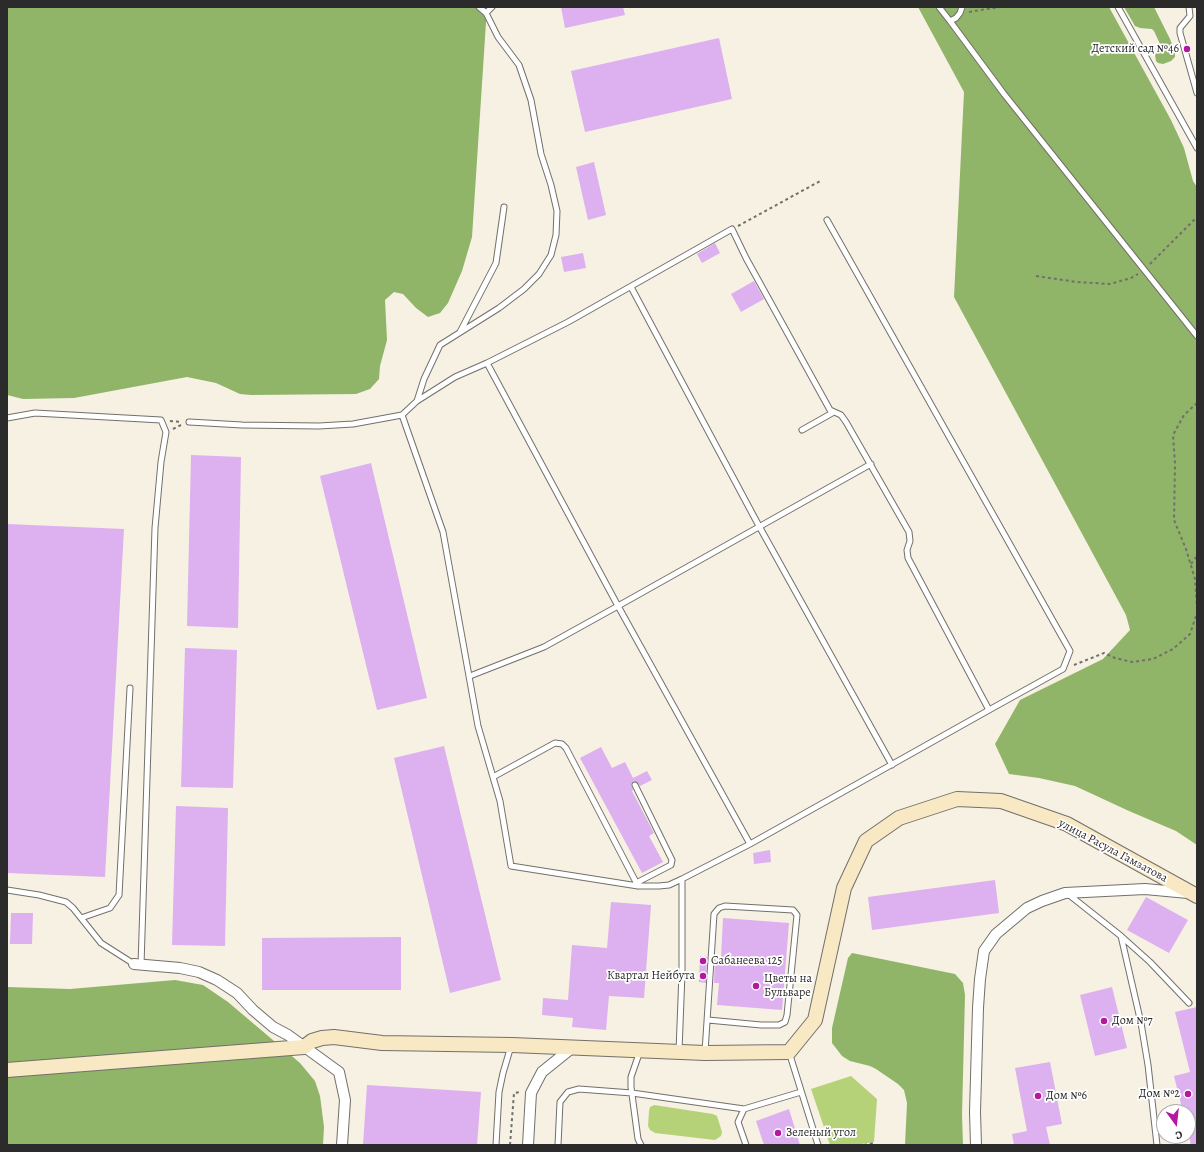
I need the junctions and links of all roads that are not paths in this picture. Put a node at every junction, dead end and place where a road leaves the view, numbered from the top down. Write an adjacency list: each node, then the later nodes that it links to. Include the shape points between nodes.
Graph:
1 (478, 7): 7 (lane)
2 (492, 7): 7 (lane)
3 (939, 7): 8 (lane)
4 (962, 7): 8 (lane, via 956,18)
5 (1118, 7): 10 (lane)
6 (1189, 7): 9 (lane, via 1190,16 1180,28 1180,33)
7 (486, 13): 14 (lane, via 498,37 519,65 531,100 541,154 551,185 556,212 556,235 551,255 539,274 499,308)
8 (950, 21): 15 (lane, via 1004,94)
9 (1197, 93)
10 (1197, 148)
11 (504, 206): 14 (lane, via 496,263)
12 (827, 220): 28 (lane, via 1070,651 1063,669)
13 (631, 287): 16 (lane); 18 (lane, via 732,229 830,410); 24 (lane)
14 (459, 333): 17 (lane, via 440,345 424,378)
15 (1197, 336)
16 (487, 363): 17 (lane, via 455,377); 25 (lane)
17 (417, 401): 19 (lane)
18 (834, 412): 22 (lane); 23 (lane, via 840,414 846,422)
19 (402, 414): 21 (lane, via 353,424 319,426); 26 (lane, via 443,532)
20 (7, 418): 40 (lane, via 35,413 161,420 166,432 155,528)
21 (189, 422)
22 (802, 430)
23 (871, 464): 24 (lane); 28 (lane, via 909,532 908,558)
24 (759, 526): 25 (lane); 29 (lane)
25 (618, 606): 26 (lane, via 544,646); 32 (lane)
26 (470, 676): 30 (lane, via 480,732)
27 (130, 688): 38 (lane, via 118,895 110,908)
28 (989, 710): 29 (lane)
29 (892, 765): 32 (lane)
30 (493, 777): 34 (lane, via 500,801 511,866); 34 (lane, via 555,743 562,744)
31 (635, 785): 34 (lane, via 672,860 671,865)
32 (750, 844): 33 (lane)
33 (682, 880): 34 (lane, via 669,885); 47 (lane)
34 (637, 885)
35 (7, 890): 38 (lane, via 66,902)
36 (1065, 893): 37 (street, via 1145,890); 39 (lane); 61 (street, via 1027,908 996,934 984,951 978,1008)
37 (1194, 895): 48 (main road, улица Расула Гамзатова, via 1067,824 1001,801 957,799 899,818 866,841 844,888 815,1020)
38 (81, 918): 40 (lane, via 101,943)
39 (1121, 936): 41 (lane); 62 (lane, via 1141,1023)
40 (137, 965): 44 (street, via 180,968 199,972 217,980 237,993 273,1027)
41 (1189, 1003)
42 (708, 1020): 42 (lane, via 714,914 725,906 793,910 797,916 785,1022 780,1025 767,1025); 49 (lane)
43 (512, 1045): 44 (main road, via 382,1043 334,1037 312,1041); 45 (main road); 55 (lane, via 499,1092)
44 (304, 1047): 50 (main road); 54 (street, via 339,1072 346,1100)
45 (573, 1047): 46 (main road); 56 (street, via 542,1072 531,1093)
46 (640, 1051): 47 (main road); 52 (lane, via 631,1077)
47 (679, 1052): 49 (main road)
48 (789, 1052): 49 (main road); 51 (lane)
49 (704, 1053)
50 (7, 1070)
51 (801, 1092): 53 (lane); 60 (lane)
52 (632, 1093): 53 (lane); 57 (lane, via 580,1089 568,1092 560,1102); 58 (lane)
53 (744, 1110): 59 (lane, via 738,1122)
54 (342, 1145)
55 (496, 1145)
56 (528, 1145)
57 (558, 1145)
58 (641, 1145)
59 (746, 1145)
60 (818, 1145)
61 (976, 1145)
62 (1157, 1145)

